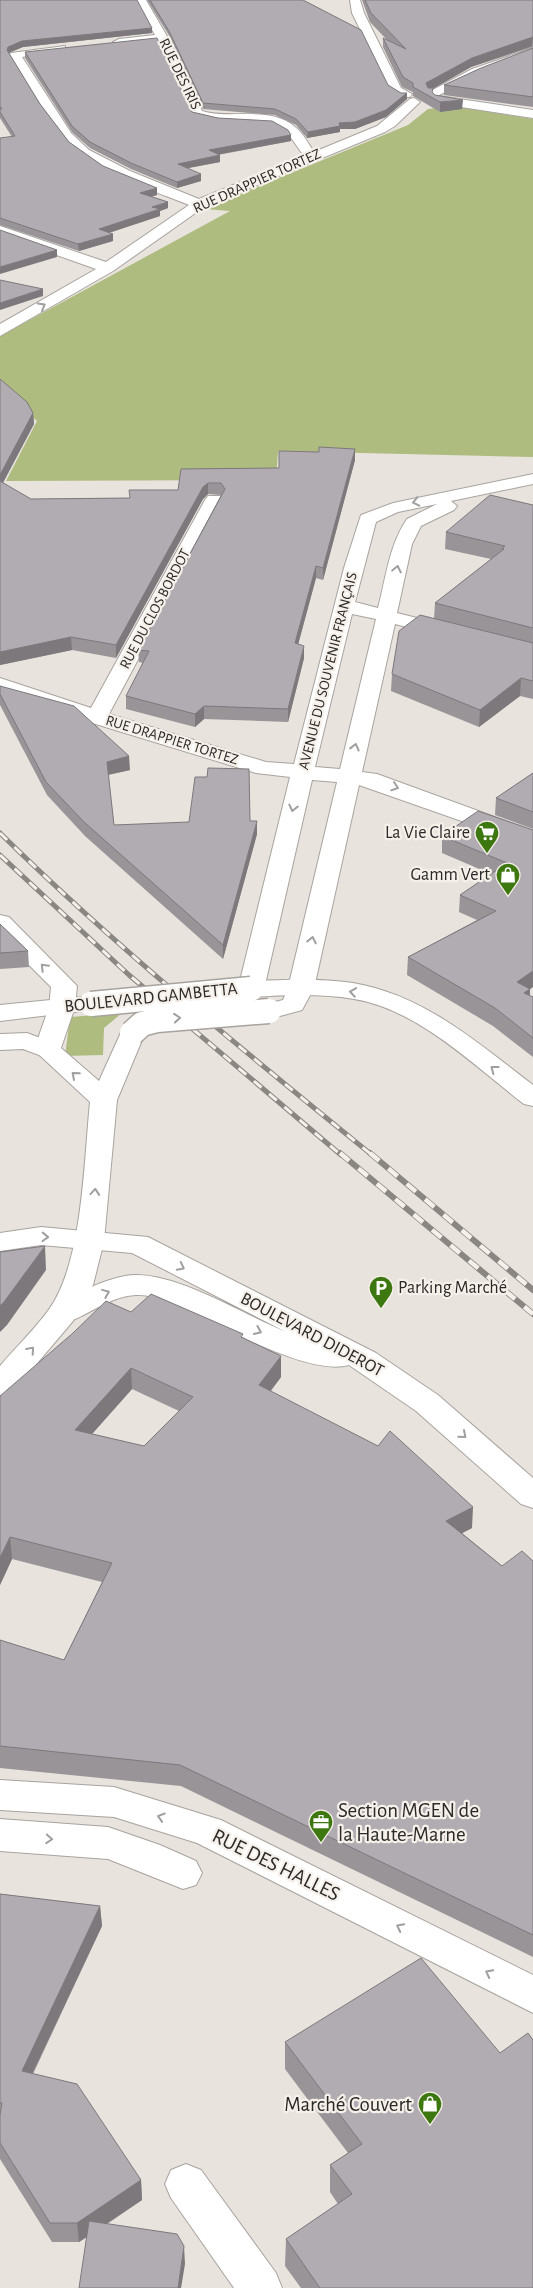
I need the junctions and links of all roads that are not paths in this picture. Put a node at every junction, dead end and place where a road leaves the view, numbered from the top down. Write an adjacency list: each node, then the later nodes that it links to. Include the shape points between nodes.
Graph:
1 (141, 0): 3 (street, RUE DES IRIS)
2 (355, 0): 10 (street, via 396,90)
3 (162, 38): 4 (street); 12 (street, RUE DES IRIS, via 197,113 207,117 268,120 287,126)
4 (107, 44)
5 (69, 47): 13 (street, via 15,55 66,135 84,153 125,174)
6 (533, 51): 7 (street)
7 (495, 65): 8 (street); 9 (street)
8 (521, 69)
9 (436, 97): 10 (street); 11 (street)
10 (410, 98): 12 (street, RUE DRAPPIER TORTEZ, via 391,123 381,129)
11 (533, 114)
12 (311, 157): 13 (street, RUE DRAPPIER TORTEZ)
13 (199, 204): 15 (street, RUE DRAPPIER TORTEZ)
14 (0, 230): 15 (street)
15 (108, 268): 16 (street, RUE DRAPPIER TORTEZ, one-way to 15)
16 (0, 331)
17 (533, 480): 20 (street, AVENUE DU SOUVENIR FRANÇAIS, one-way to 20, via 412,503 368,519 360,540)
18 (533, 488): 21 (street, one-way to 18, via 403,544 414,523 441,508)
19 (214, 500): 24 (street, RUE DU CLOS BORDOT)
20 (346, 606): 21 (street); 25 (street, AVENUE DU SOUVENIR FRANÇAIS)
21 (388, 617): 22 (street); 26 (street, one-way to 21)
22 (466, 636)
23 (0, 684): 24 (street, RUE DRAPPIER TORTEZ)
24 (97, 717): 25 (street, RUE DRAPPIER TORTEZ, via 264,768)
25 (302, 772): 26 (street, RUE DRAPPIER TORTEZ); 29 (street, AVENUE DU SOUVENIR FRANÇAIS, one-way to 29)
26 (348, 777): 27 (street, RUE DRAPPIER TORTEZ, one-way to 27, via 378,782); 30 (street, one-way to 26)
27 (533, 839)
28 (0, 922): 31 (street, one-way to 28, via 64,986)
29 (251, 988): 30 (street, BOULEVARD GAMBETTA); 31 (street, BOULEVARD GAMBETTA, bridge)
30 (301, 988): 35 (street, BOULEVARD GAMBETTA, one-way to 30, via 416,1013 355,991); 36 (street, one-way to 30, bridge, via 132,1033 142,1024 269,1011 292,1005)
31 (62, 1007): 32 (street, BOULEVARD GAMBETTA); 34 (street)
32 (0, 1013)
33 (0, 1042): 34 (street, via 27,1041)
34 (47, 1050): 36 (street, one-way to 34)
35 (533, 1098)
36 (104, 1100): 37 (street, one-way to 36)
37 (90, 1241): 38 (street, BOULEVARD DIDEROT, one-way to 37, via 41,1236); 39 (street, via 78,1285); 40 (street, BOULEVARD DIDEROT, one-way to 40, via 138,1244)
38 (0, 1242)
39 (62, 1314): 40 (street, one-way to 40, via 127,1286 163,1288 290,1345 319,1355); 41 (street, one-way to 39)
40 (366, 1360): 42 (street, BOULEVARD DIDEROT, one-way to 42, via 426,1403)
41 (0, 1386)
42 (533, 1496)
43 (0, 1795): 46 (street, RUE DES HALLES, one-way to 43, via 208,1831 114,1802)
44 (0, 1835): 45 (street, one-way to 45, via 108,1843)
45 (183, 1873)
46 (533, 1994)
47 (186, 2184): 48 (street)
48 (260, 2288)

